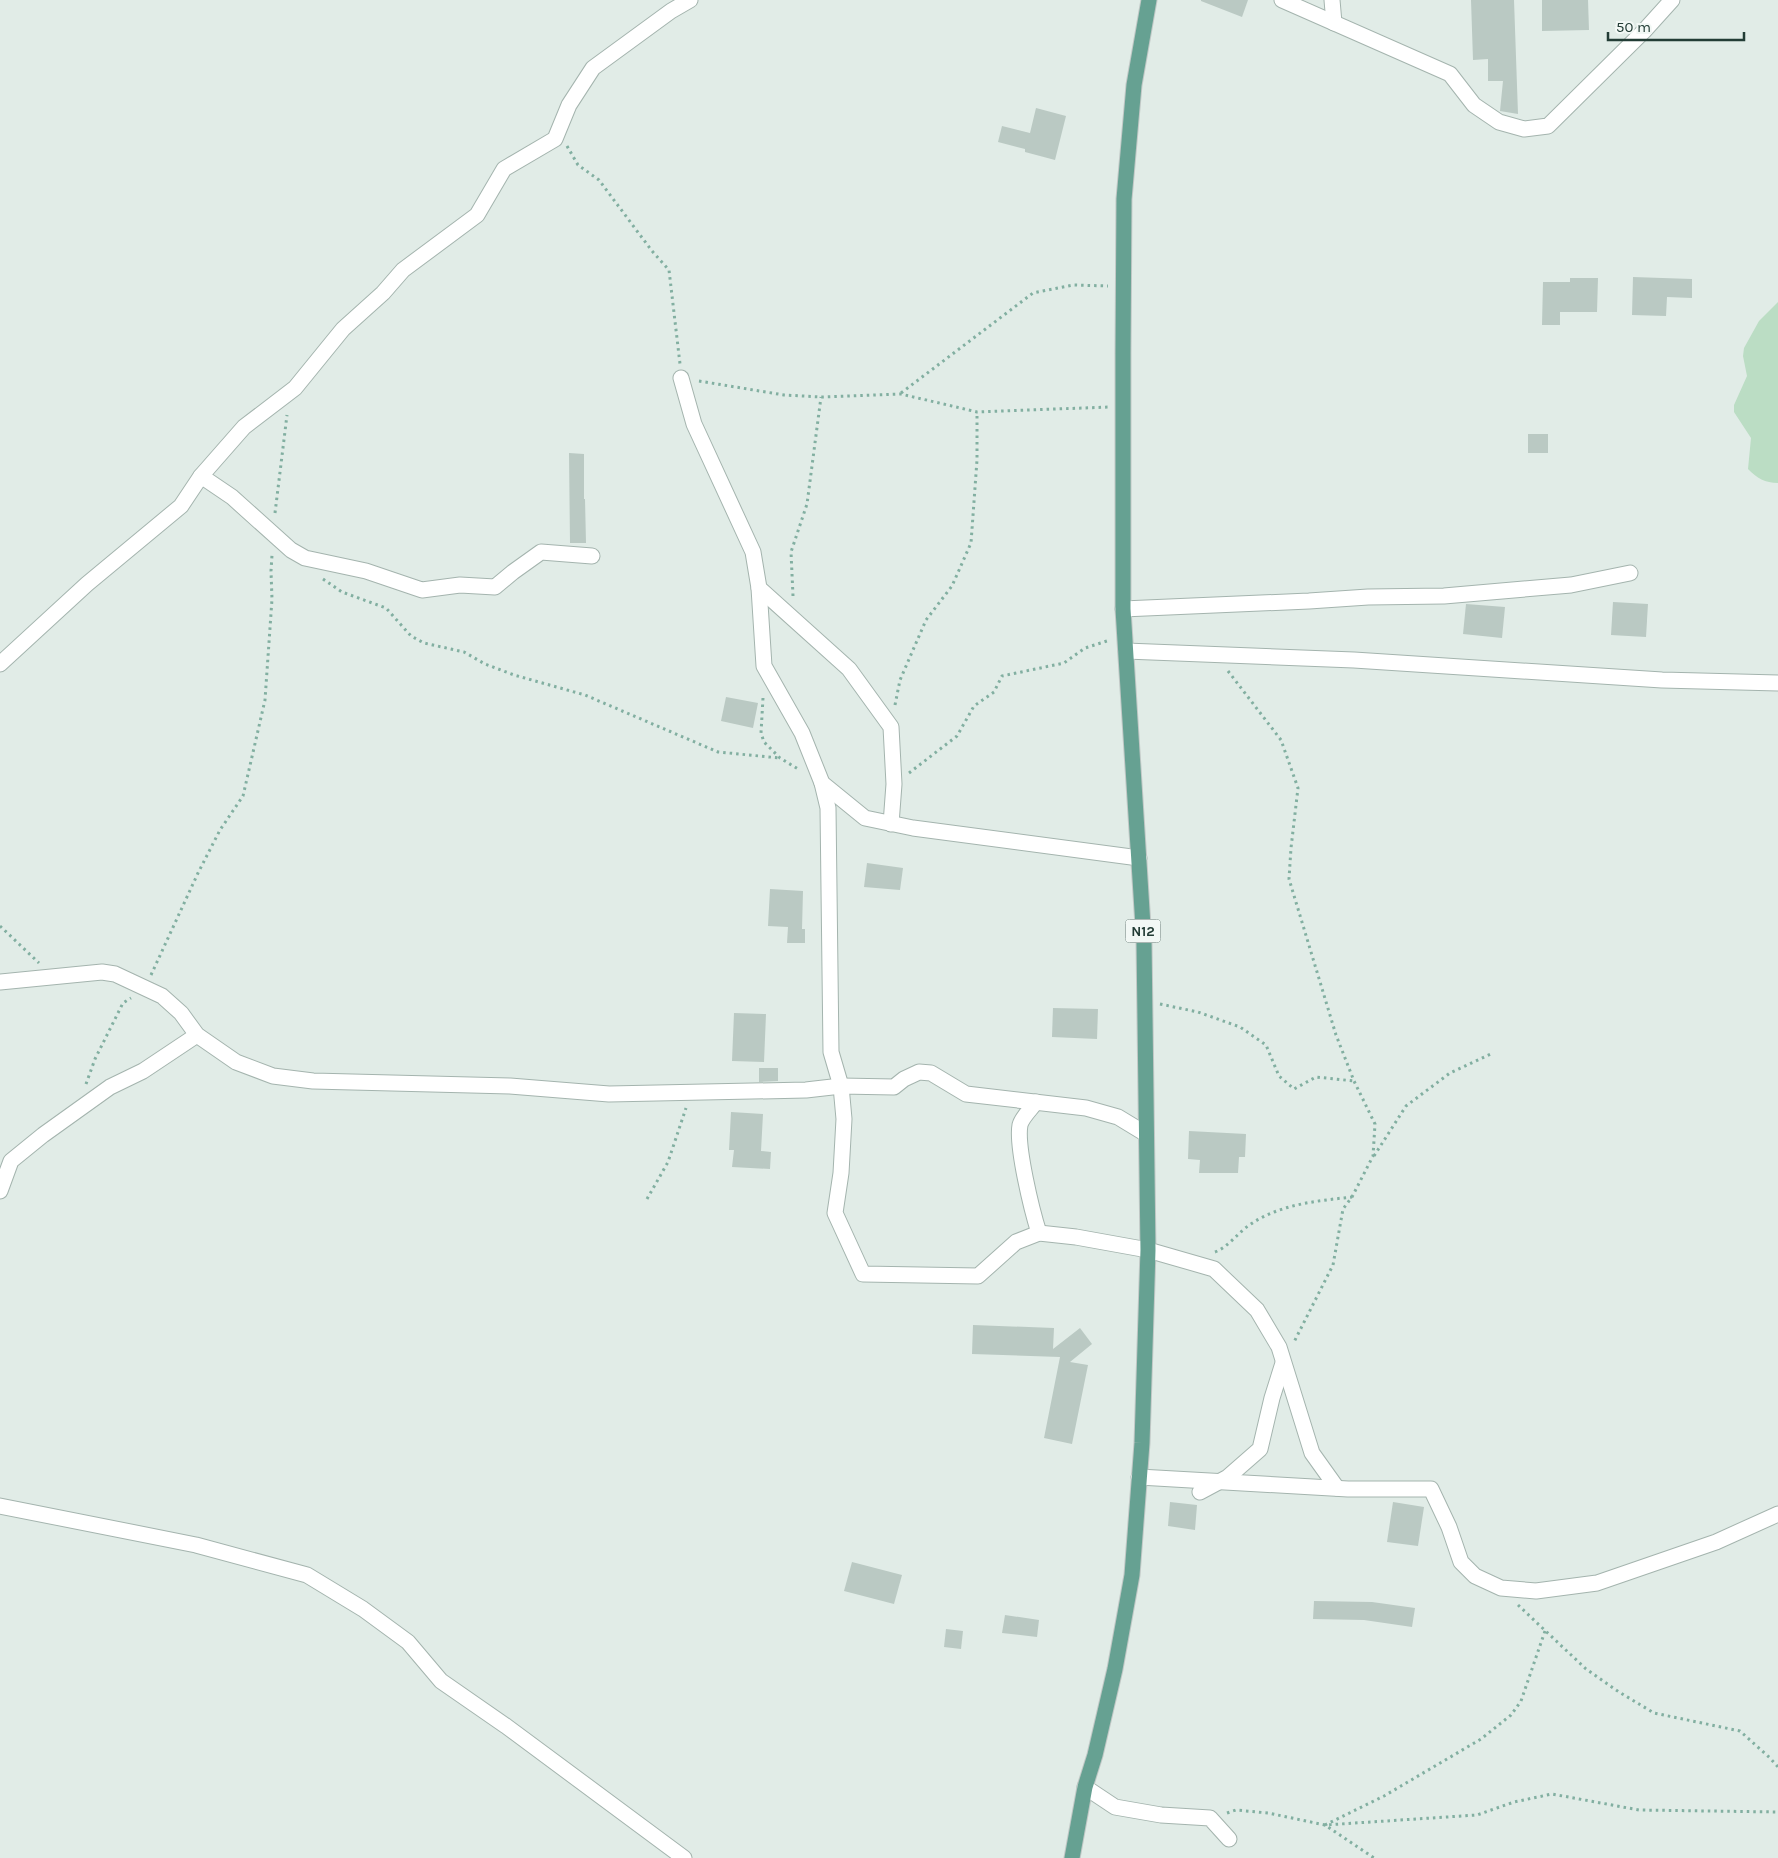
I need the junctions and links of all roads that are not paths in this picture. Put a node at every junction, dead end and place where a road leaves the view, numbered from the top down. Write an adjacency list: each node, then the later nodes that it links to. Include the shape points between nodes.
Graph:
1 (690, 0): 8 (street, via 593,68 569,105 555,139 504,169 477,215 403,270 343,329 295,388 244,427)
2 (1149, 0): 12 (main road, N12, via 1133,94 1124,199)
3 (1282, 0): 6 (street)
4 (1332, 0): 6 (street)
5 (1672, 0): 6 (street, via 1548,126 1524,128 1499,122 1474,105 1450,74)
6 (1334, 24)
7 (681, 378): 11 (street, via 694,424 753,552)
8 (201, 476): 9 (street, via 232,497 291,550 305,558 366,570 422,590 460,585 495,587 541,552); 14 (street, via 181,506 87,584)
9 (592, 556)
10 (1630, 574): 12 (street, via 1571,585 1444,596)
11 (759, 588): 16 (street, via 764,666 802,733); 17 (street, via 849,669 891,727 894,784)
12 (1123, 609): 13 (main road, N12)
13 (1126, 651): 15 (street, via 1354,660 1662,680); 18 (main road, N12)
14 (0, 664)
15 (1778, 683)
16 (822, 783): 17 (street, via 865,818); 21 (street, via 828,808 831,1052)
17 (891, 824): 18 (street)
18 (1139, 858): 23 (main road, N12, via 1144,942)
19 (0, 982): 20 (street, via 102,972 115,974 162,996)
20 (198, 1035): 21 (street, via 236,1062 273,1076 313,1081 510,1086 609,1094 806,1090); 24 (street, via 143,1071 110,1087 43,1135 12,1161)
21 (841, 1086): 22 (street, via 894,1087 904,1078 919,1072 931,1073 966,1094); 25 (street, via 844,1119 836,1213 863,1274 978,1276 1016,1242)
22 (1036, 1102): 23 (street, via 1086,1108 1118,1117); 25 (street, via 1021,1122 1019,1137 1032,1211)
23 (1146, 1134): 26 (main road, N12)
24 (0, 1191)
25 (1040, 1233): 26 (street)
26 (1148, 1250): 27 (street, via 1214,1269 1257,1310 1279,1347); 28 (main road, N12)
27 (1284, 1363): 29 (street, via 1260,1449 1228,1477); 30 (street, via 1312,1453)
28 (1139, 1477): 29 (street); 34 (main road, N12, via 1132,1576 1115,1669)
29 (1218, 1481): 30 (street); 31 (street)
30 (1337, 1488): 33 (street, via 1431,1489 1462,1562 1475,1576 1501,1588 1536,1591 1597,1583 1716,1542)
31 (1200, 1492)
32 (0, 1506): 36 (street, via 196,1545 307,1575 363,1609 408,1642 441,1681)
33 (1778, 1514)
34 (1085, 1787): 35 (street, via 1115,1807 1161,1815 1210,1818); 37 (main road, N12)
35 (1229, 1839)
36 (684, 1858)
37 (1072, 1858)

